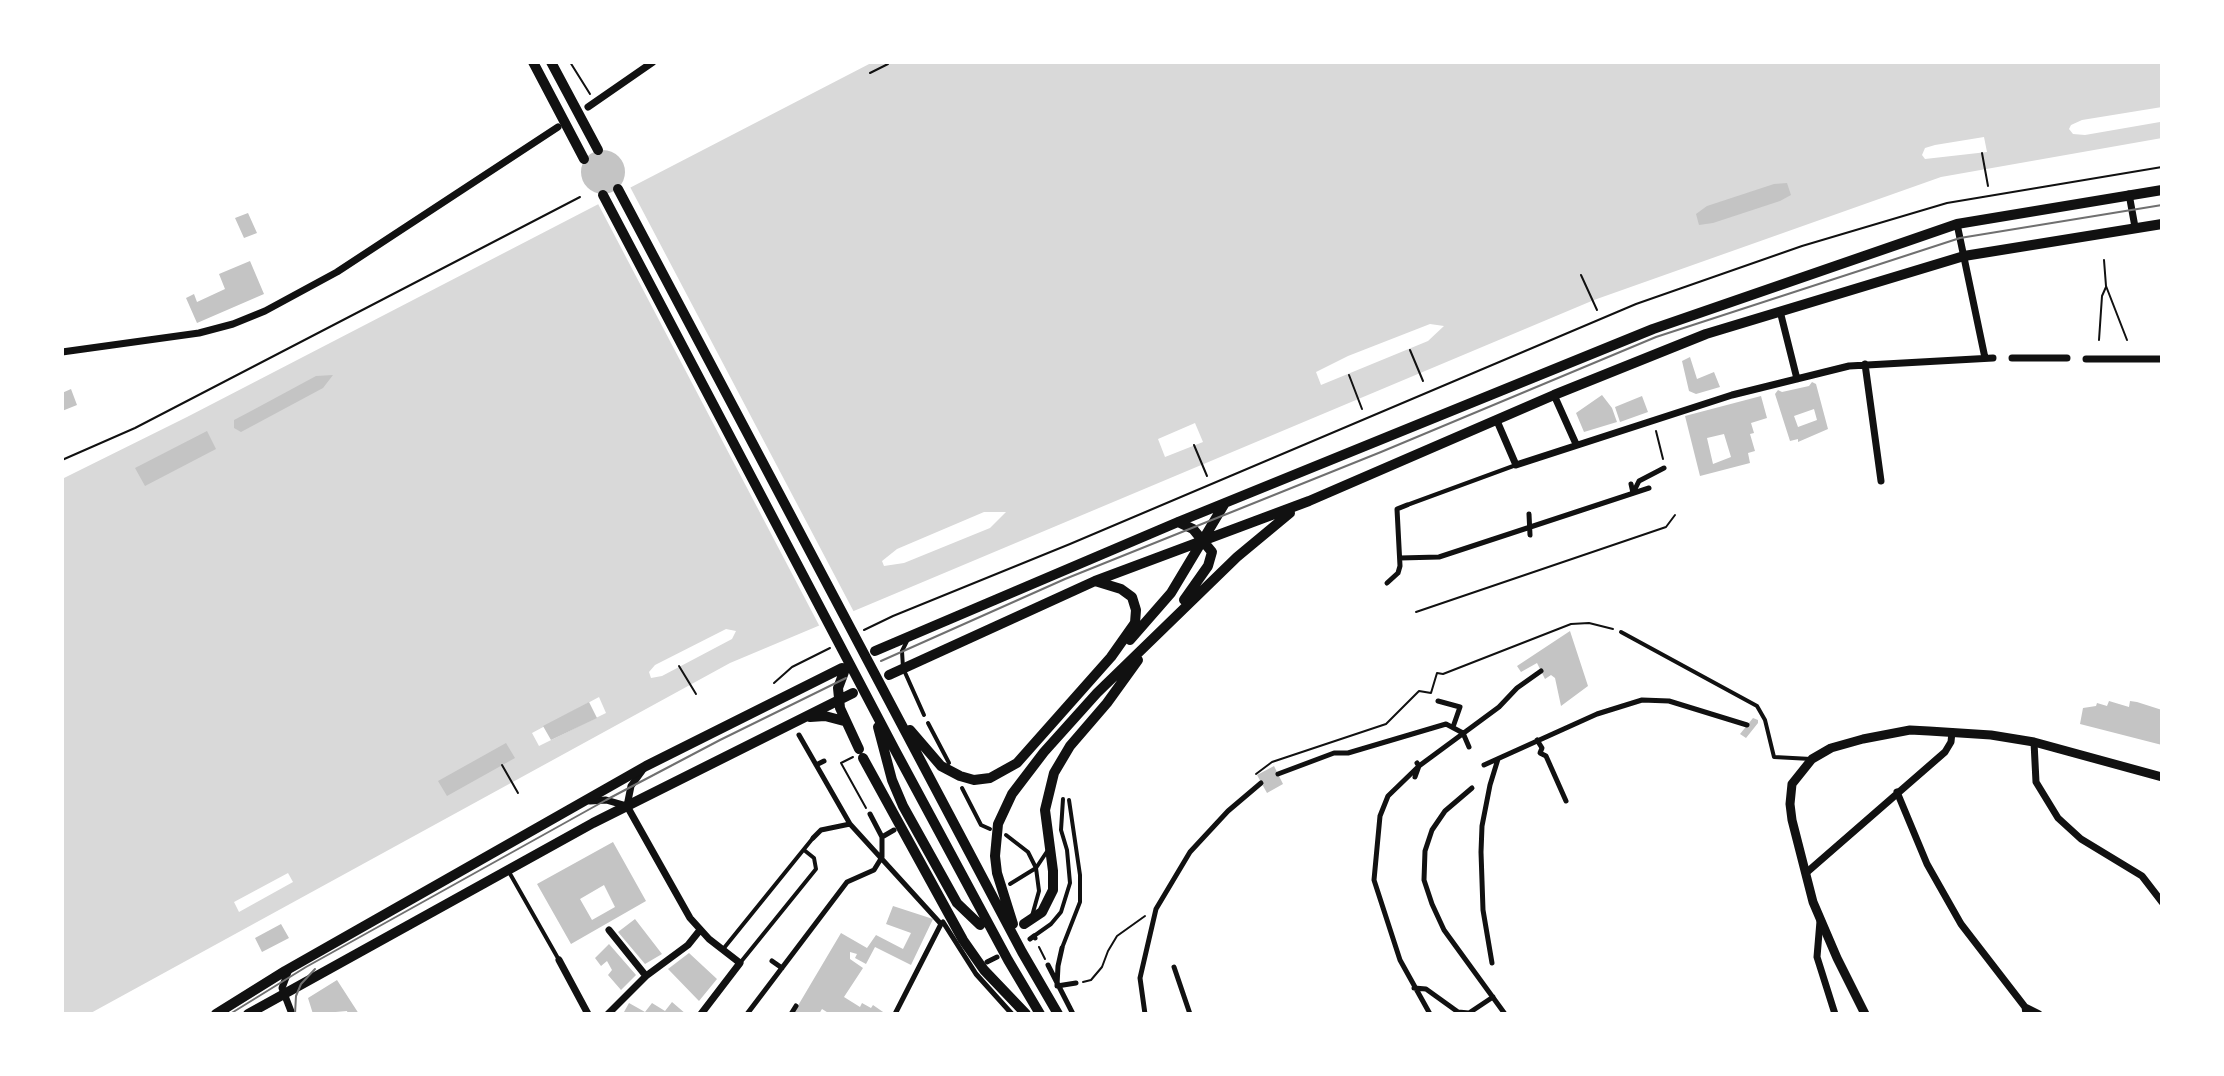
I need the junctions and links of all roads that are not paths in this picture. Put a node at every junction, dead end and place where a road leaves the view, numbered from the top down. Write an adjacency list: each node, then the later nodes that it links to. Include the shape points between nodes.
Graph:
1 (533, 62): 7 (main road)
2 (551, 62): 6 (main road)
3 (653, 62): 4 (street)
4 (588, 107)
5 (558, 127): 17 (street, via 337,272 265,311 199,333)
6 (598, 150)
7 (584, 159)
8 (618, 189): 57 (main road)
9 (2162, 190): 10 (main road)
10 (2129, 194): 12 (main road); 14 (street)
11 (603, 195): 56 (main road)
12 (1957, 224): 15 (street); 34 (main road, via 1653,329)
13 (2162, 224): 14 (main road)
14 (2135, 227): 15 (main road)
15 (1964, 256): 16 (main road); 22 (street, via 1989,358)
16 (1780, 310): 23 (street); 24 (main road, via 1664,349)
17 (62, 352)
18 (2012, 358): 19 (street)
19 (2067, 358)
20 (2086, 359): 21 (street)
21 (2162, 359)
22 (1865, 364): 23 (street); 29 (street)
23 (1797, 379): 26 (street)
24 (1554, 395): 25 (main road); 26 (street)
25 (1497, 421): 27 (street); 33 (main road)
26 (1576, 444): 27 (street)
27 (1516, 465): 35 (lane)
28 (1664, 468): 32 (street, via 1639,481)
29 (1881, 481)
30 (1631, 484): 32 (street)
31 (1649, 488): 32 (street)
32 (1633, 493): 38 (street)
33 (1309, 501): 40 (main road); 44 (main road, via 1275,523)
34 (1225, 503): 37 (main road); 40 (main road)
35 (1407, 505): 41 (street, via 1397,509)
36 (1529, 514): 38 (street)
37 (1178, 522): 40 (main road); 46 (main road)
38 (1529, 527): 39 (street); 41 (street, via 1439,557)
39 (1530, 535)
40 (1202, 541): 42 (main road); 44 (main road, via 1212,552 1211,561); 49 (main road, via 1171,593)
41 (1400, 558): 43 (street, via 1398,573)
42 (1095, 581): 49 (main road, via 1127,592 1136,610 1130,634); 50 (main road)
43 (1387, 583)
44 (1172, 618): 47 (main road)
45 (1621, 632): 71 (lane, via 1757,706 1774,757)
46 (910, 636): 48 (main road); 50 (lane, via 902,651)
47 (1153, 639): 95 (main road, via 1057,766 1046,803); 112 (main road, via 1044,752 998,824 999,881)
48 (875, 651)
49 (1111, 657): 57 (main road, via 1022,758 990,778 974,780 945,769)
50 (903, 668): 52 (main road); 58 (lane)
51 (1541, 671): 65 (street)
52 (889, 675)
53 (853, 693): 54 (main road)
54 (839, 700): 59 (main road); 60 (main road); 77 (main road, via 843,670)
55 (1438, 701): 63 (street, via 1460,707)
56 (874, 709): 106 (main road, via 892,780 941,877); 113 (main road)
57 (894, 710): 112 (main road)
58 (921, 717)
59 (800, 719): 60 (main road, via 825,716); 87 (main road)
60 (844, 721): 119 (main road, via 948,915)
61 (928, 723): 73 (lane)
62 (1747, 725): 67 (street, via 1669,701 1642,700)
63 (1453, 727): 65 (street); 78 (street, via 1446,724 1404,740 1334,753)
64 (1952, 732): 68 (street); 71 (street, via 1892,733 1846,743); 84 (street, via 1945,752)
65 (1463, 733): 69 (street); 74 (street)
66 (799, 735): 75 (street)
67 (1537, 740): 70 (street); 85 (street, via 1548,750)
68 (2034, 742): 80 (street); 102 (street, via 2036,782 2058,818 2078,837 2142,876)
69 (1469, 747)
70 (1498, 758): 76 (street); 117 (street, via 1481,844 1483,910)
71 (1812, 759): 100 (street, via 1790,794)
72 (824, 761): 75 (street)
73 (949, 763)
74 (1418, 764): 79 (street); 126 (street, via 1388,796 1380,816 1374,880)
75 (816, 765): 89 (street)
76 (1484, 765)
77 (646, 766): 86 (main road); 87 (street, via 631,786)
78 (1278, 774)
79 (1415, 777)
80 (2162, 777)
81 (1261, 783): 145 (street, via 1190,852 1156,909 1140,978)
82 (962, 788): 90 (lane, via 981,825)
83 (1472, 788): 128 (street, via 1432,830 1424,880 1444,930)
84 (1897, 792): 100 (street); 130 (street, via 1927,864 1961,924)
85 (1566, 801)
86 (581, 804): 87 (street, via 606,800); 121 (main road)
87 (627, 806): 99 (main road); 108 (street)
88 (870, 814): 93 (street)
89 (850, 824): 94 (street, via 821,830); 97 (street)
90 (990, 829)
91 (894, 830): 93 (street)
92 (1006, 835): 98 (lane, via 1028,852)
93 (882, 837): 97 (street)
94 (813, 838): 96 (lane)
95 (1049, 848): 98 (lane); 104 (main road, via 1051,895 1040,915)
96 (804, 850): 111 (lane); 116 (lane, via 814,858 816,869)
97 (882, 857): 105 (street); 122 (street, via 874,870 847,882)
98 (1036, 868): 101 (lane); 104 (lane, via 1039,891)
99 (508, 870): 114 (lane); 127 (main road)
100 (1806, 873): 103 (street)
101 (1010, 884)
102 (2162, 902)
103 (1820, 918): 149 (street, via 1817,957); 150 (street)
104 (1026, 923)
105 (941, 924): 139 (street); 140 (street)
106 (980, 925)
107 (609, 930): 123 (street)
108 (700, 930): 111 (street); 123 (street)
109 (1033, 938): 110 (lane, via 1061,912 1067,897 1070,868 1061,819 1063,799 1070,802 1080,902)
110 (1062, 948): 125 (street)
111 (723, 950): 116 (street)
112 (1022, 952): 143 (main road)
113 (1003, 958): 119 (street); 142 (main road)
114 (559, 960): 134 (street)
115 (772, 961): 122 (street)
116 (740, 963): 136 (street)
117 (1492, 963)
118 (1048, 965): 125 (street)
119 (986, 966): 141 (main road)
120 (1174, 967): 146 (street)
121 (291, 968): 127 (street, via 282,981); 131 (main road)
122 (782, 968): 137 (street)
123 (646, 976): 135 (street)
124 (1076, 983): 125 (street)
125 (1057, 986): 144 (street)
126 (1413, 988): 128 (street, via 1426,989 1458,1012 1469,1013); 147 (street)
127 (283, 994): 132 (main road); 133 (street)
128 (1493, 997): 148 (street)
129 (796, 1006): 138 (street)
130 (2026, 1010): 151 (street)
131 (216, 1014)
132 (249, 1014)
133 (292, 1014)
134 (588, 1014)
135 (608, 1014)
136 (701, 1014)
137 (747, 1014)
138 (791, 1014)
139 (895, 1014)
140 (1012, 1014)
141 (1026, 1014)
142 (1040, 1014)
143 (1058, 1014)
144 (1073, 1014)
145 (1145, 1014)
146 (1190, 1014)
147 (1430, 1014)
148 (1505, 1014)
149 (1835, 1014)
150 (1865, 1014)
151 (2039, 1014)

